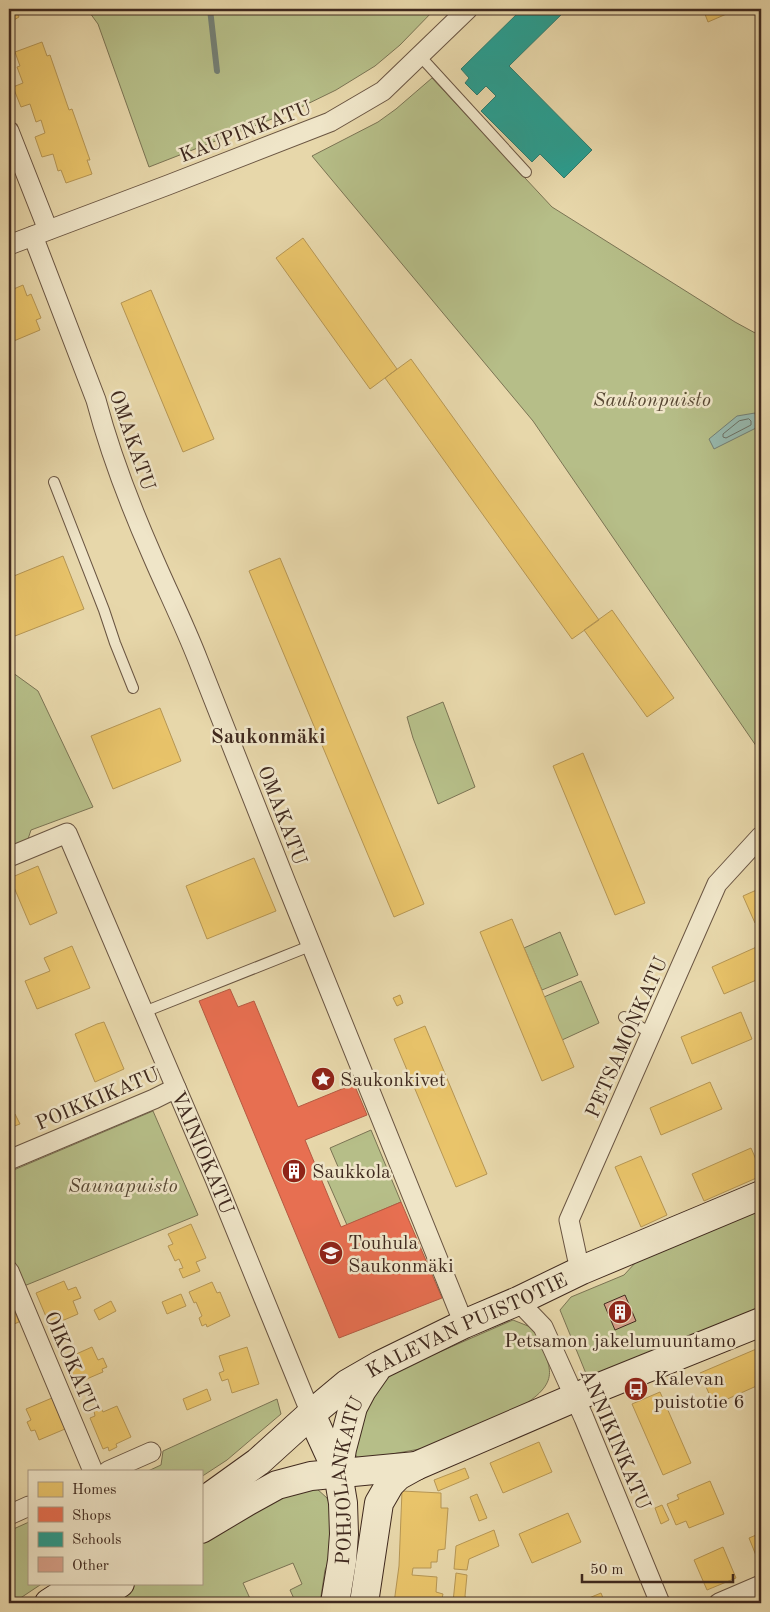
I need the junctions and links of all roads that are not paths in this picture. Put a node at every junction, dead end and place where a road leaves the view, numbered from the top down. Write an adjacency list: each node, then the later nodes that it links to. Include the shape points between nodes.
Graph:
1 (468, 9): 2 (street, KAUPINKATU)
2 (420, 56): 4 (lane); 5 (street, KAUPINKATU, via 383,90 330,122)
3 (9, 131): 5 (street, OMAKATU)
4 (526, 172)
5 (41, 233): 6 (street, KAUPINKATU); 11 (street, OMAKATU, via 129,496 185,626)
6 (9, 245)
7 (54, 482): 8 (lane)
8 (132, 688)
9 (761, 836): 14 (street, PETSAMONKATU, via 717,884)
10 (9, 857): 12 (street, VAINIOKATU, via 67,833)
11 (310, 946): 12 (lane); 22 (street, OMAKATU)
12 (144, 1012): 15 (street, VAINIOKATU)
13 (624, 1017): 14 (lane)
14 (652, 1034): 19 (street, PETSAMONKATU, via 569,1220)
15 (176, 1088): 16 (street, POIKKIKATU); 25 (street, VAINIOKATU)
16 (9, 1160)
17 (761, 1195): 19 (main road, KALEVAN PUISTOTIE)
18 (9, 1270): 28 (street, OIKOKATU)
19 (582, 1270): 20 (main road, KALEVAN PUISTOTIE)
20 (518, 1301): 22 (main road, KALEVAN PUISTOTIE); 24 (street, ANNIKINKATU, via 543,1327)
21 (761, 1322): 24 (main road)
22 (464, 1324): 23 (main road, KALEVAN PUISTOTIE)
23 (380, 1365): 25 (main road, KALEVAN PUISTOTIE, via 347,1384); 30 (main road, POHJOLANKATU, via 353,1407)
24 (574, 1398): 27 (main road); 42 (street, ANNIKINKATU)
25 (311, 1414): 30 (main road, VAINIOKATU); 31 (main road, KALEVAN PUISTOTIE, via 258,1462)
26 (151, 1452): 29 (street)
27 (416, 1466): 30 (main road); 41 (main road, POHJOLANKATU, via 390,1484 379,1503)
28 (93, 1470)
29 (110, 1470)
30 (338, 1473): 34 (main road, via 277,1485); 40 (main road, POHJOLANKATU, via 344,1534)
31 (202, 1502)
32 (28, 1506): 33 (street)
33 (9, 1514)
34 (202, 1528)
35 (78, 1584): 38 (main road)
36 (118, 1584): 39 (main road)
37 (761, 1585): 43 (street)
38 (50, 1603)
39 (90, 1603)
40 (335, 1603)
41 (364, 1603)
42 (660, 1603)
43 (718, 1603)

